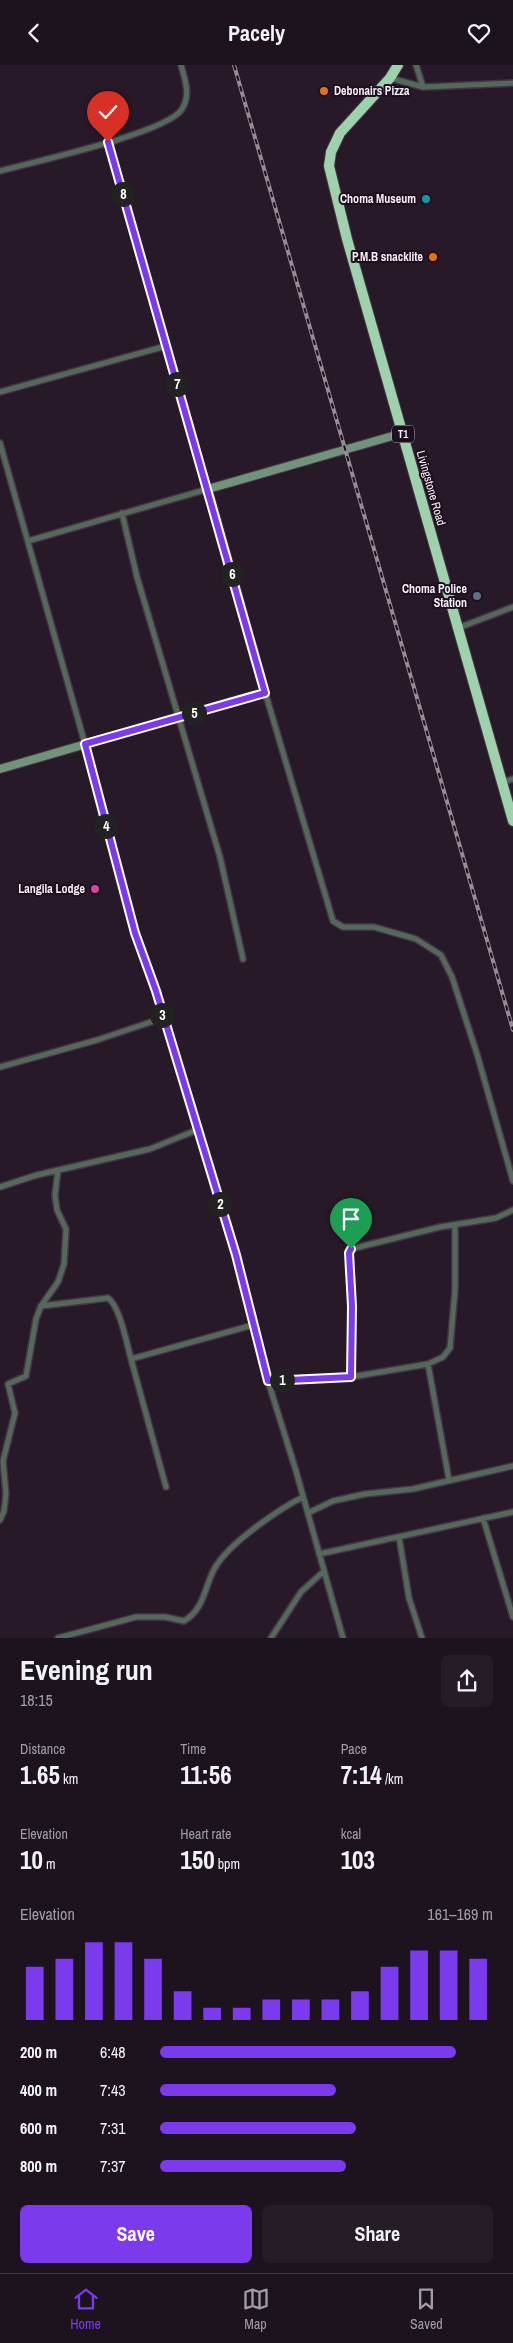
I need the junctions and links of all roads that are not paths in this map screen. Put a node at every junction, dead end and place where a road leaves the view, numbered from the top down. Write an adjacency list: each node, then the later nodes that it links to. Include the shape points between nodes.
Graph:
1 (181, 65): 7 (street, via 188,91 178,115)
2 (398, 65): 4 (highway, Livingstone Road / T1)
3 (416, 65): 6 (street)
4 (390, 78): 6 (street); 11 (highway, Livingstone Road / T1, via 340,133 328,166)
5 (513, 83): 6 (street)
6 (422, 87)
7 (108, 142): 8 (street); 9 (street)
8 (0, 171)
9 (166, 346): 10 (street); 13 (street)
10 (0, 392)
11 (402, 433): 13 (street); 17 (highway, Livingstone Road / T1)
12 (0, 443): 15 (street)
13 (208, 489): 14 (street); 18 (street)
14 (122, 513): 15 (street); 19 (street, via 137,577)
15 (28, 541): 20 (street)
16 (513, 607): 17 (street)
17 (458, 628): 23 (highway, Livingstone Road / T1)
18 (265, 693): 19 (street); 30 (street, via 334,921 343,927 374,927 416,939 441,955 452,977 474,1046)
19 (179, 717): 20 (street); 25 (street, via 220,857)
20 (85, 744): 21 (street); 26 (street, via 135,933)
21 (0, 769)
22 (513, 779): 23 (street)
23 (501, 782): 24 (highway, Livingstone Road / T1)
24 (513, 821)
25 (243, 959)
26 (163, 1018): 27 (street); 28 (street)
27 (0, 1067)
28 (197, 1131): 29 (street, via 150,1149); 35 (street, via 236,1255)
29 (58, 1170): 31 (street); 34 (street, via 56,1203 66,1229 64,1264 58,1282)
30 (513, 1181)
31 (0, 1187)
32 (513, 1210): 33 (street, via 496,1218)
33 (455, 1225): 37 (street, via 455,1290 450,1348 443,1357); 38 (street, via 355,1247 349,1253)
34 (41, 1306): 36 (street, via 108,1298 121,1322); 47 (street, via 26,1377 8,1384 15,1413 3,1461 6,1494)
35 (253, 1325): 36 (street); 39 (street)
36 (131, 1359): 42 (street)
37 (428, 1364): 38 (street); 41 (street)
38 (351, 1377): 39 (street)
39 (268, 1381): 43 (street)
40 (513, 1466): 41 (street)
41 (448, 1480): 45 (street, via 413,1489 333,1501)
42 (166, 1487)
43 (303, 1497): 45 (street); 52 (street, via 283,1507 216,1565 200,1606 184,1621 136,1617)
44 (513, 1512): 46 (street)
45 (308, 1513): 49 (street)
46 (483, 1518): 48 (street); 51 (street)
47 (0, 1520)
48 (399, 1537): 49 (street); 55 (street, via 409,1598)
49 (319, 1554): 50 (street)
50 (324, 1571): 53 (street, via 301,1593); 54 (street)
51 (513, 1617)
52 (58, 1638)
53 (272, 1638)
54 (343, 1638)
55 (422, 1638)

